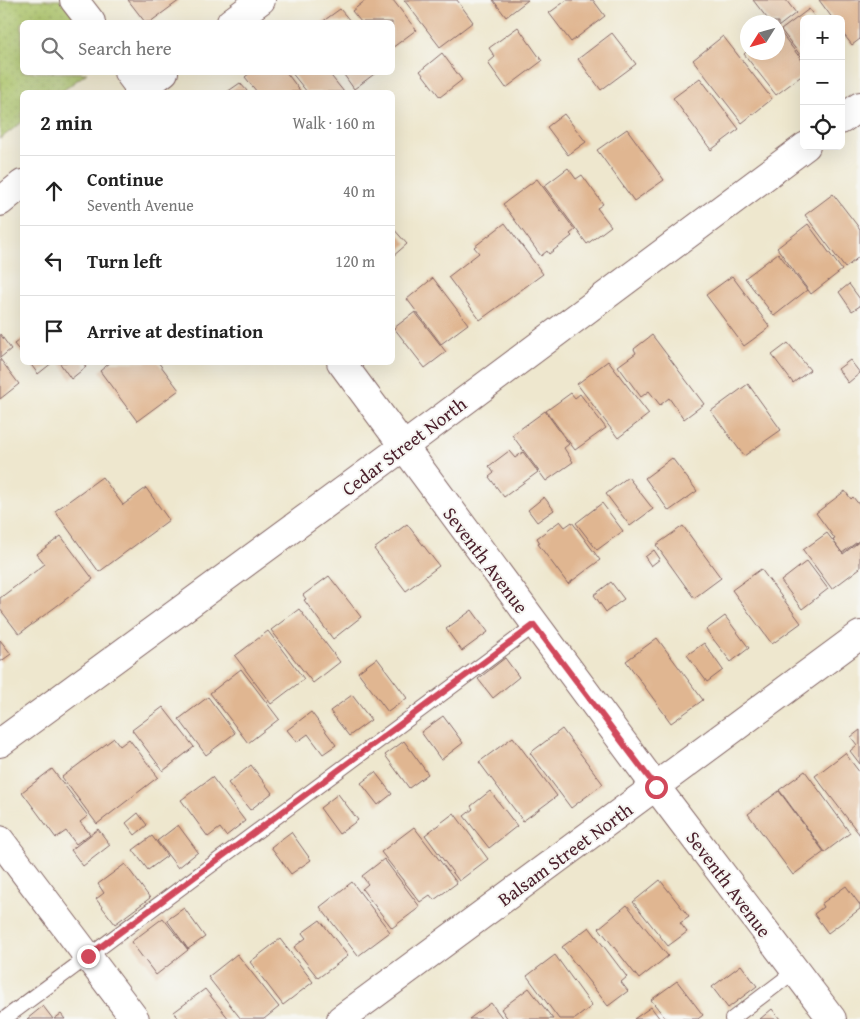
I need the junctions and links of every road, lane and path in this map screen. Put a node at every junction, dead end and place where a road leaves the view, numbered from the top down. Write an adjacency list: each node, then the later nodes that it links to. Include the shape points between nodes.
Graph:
1 (74, 0): 3 (street)
2 (261, 0): 4 (street)
3 (89, 20)
4 (234, 20)
5 (159, 75): 6 (street)
6 (137, 87)
7 (860, 106): 8 (street)
8 (845, 117)
9 (801, 150): 13 (street, Cedar Street North)
10 (20, 186): 11 (street)
11 (0, 202)
12 (343, 365): 13 (street, Seventh Avenue)
13 (402, 447): 14 (street, Seventh Avenue); 16 (street, Cedar Street North)
14 (534, 625): 17 (street, Seventh Avenue); 19 (lane)
15 (860, 636): 17 (street, Balsam Street North)
16 (0, 743)
17 (656, 787): 20 (street, Seventh Avenue); 23 (street, Balsam Street North)
18 (0, 840): 19 (street)
19 (88, 956): 21 (lane); 22 (street)
20 (796, 971): 24 (lane); 25 (street, Seventh Avenue)
21 (4, 1019)
22 (135, 1019)
23 (341, 1019)
24 (732, 1019)
25 (832, 1019)

